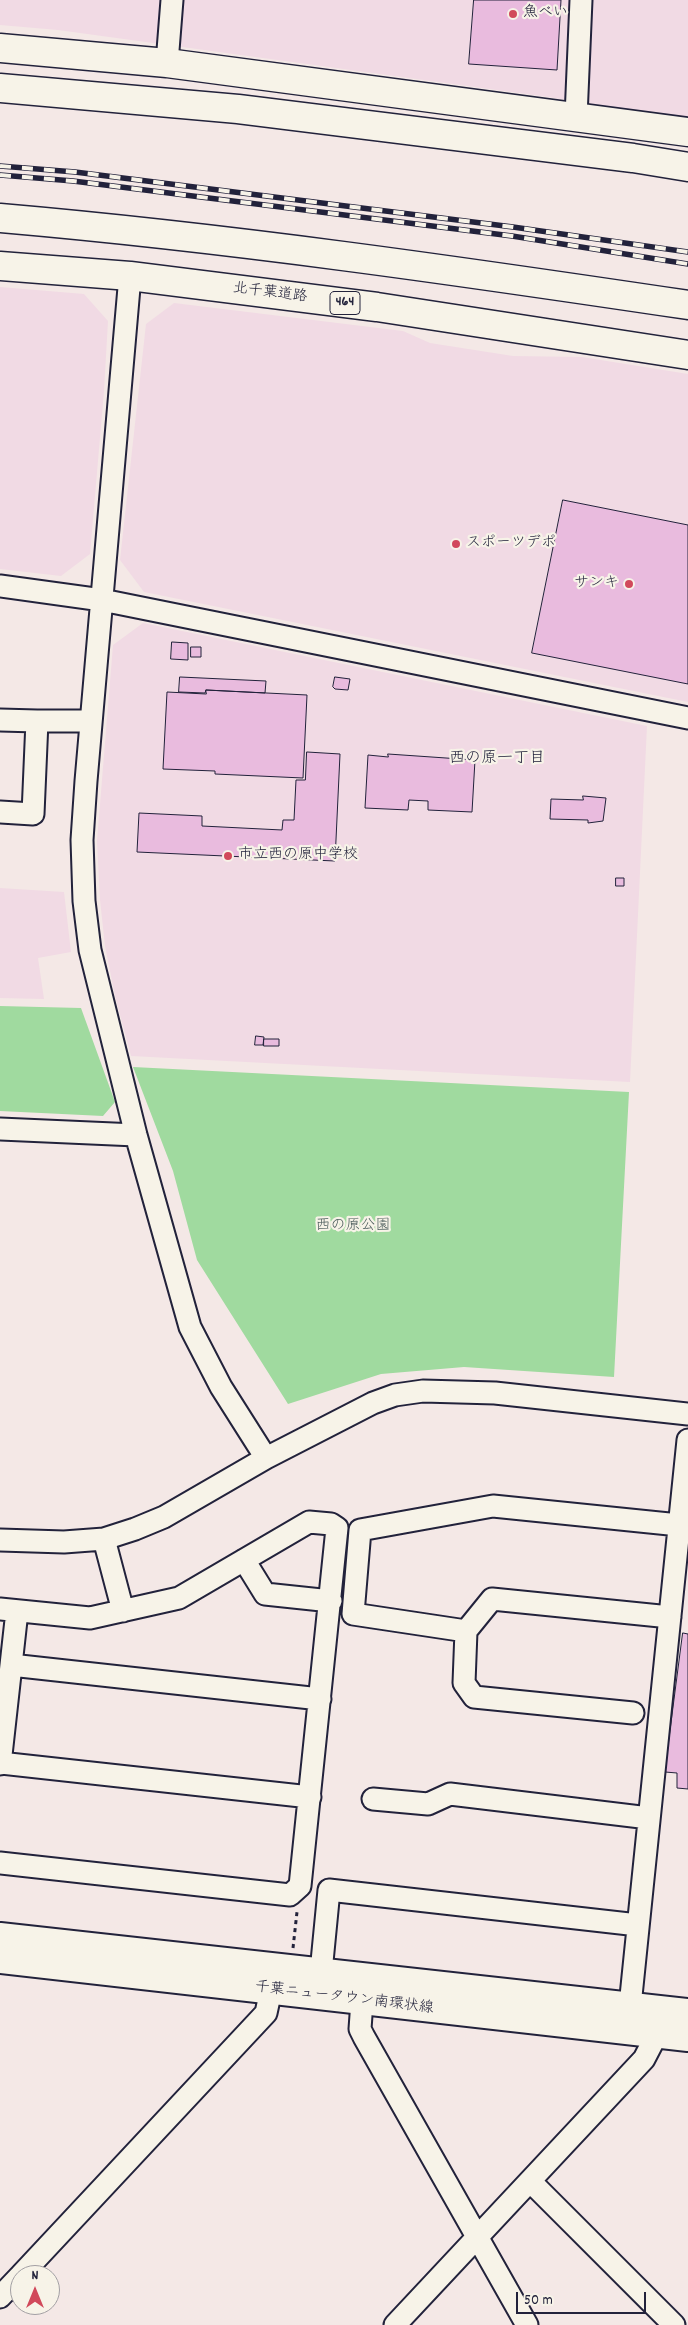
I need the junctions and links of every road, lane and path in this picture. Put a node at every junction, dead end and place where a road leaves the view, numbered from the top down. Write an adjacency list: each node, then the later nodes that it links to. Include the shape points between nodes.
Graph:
1 (172, 0): 4 (street)
2 (581, 0): 6 (street)
3 (0, 48): 4 (highway)
4 (167, 63): 6 (highway)
5 (0, 88): 8 (highway, via 238,109)
6 (576, 117): 7 (highway)
7 (688, 132)
8 (688, 167)
9 (0, 218): 12 (highway, via 140,230 384,260)
10 (0, 266): 11 (highway, 北千葉道路 / 464)
11 (130, 276): 13 (highway, 北千葉道路 / 464, via 377,307); 15 (street)
12 (688, 305)
13 (688, 354)
14 (0, 586): 15 (street)
15 (102, 600): 16 (street); 19 (street)
16 (688, 718)
17 (0, 720): 18 (street)
18 (37, 721): 19 (street); 20 (street, via 33,814)
19 (91, 721): 22 (street, via 82,840 88,940)
20 (0, 812)
21 (0, 1129): 22 (street)
22 (136, 1135): 25 (street, via 190,1327)
23 (688, 1414): 25 (street, via 495,1393 423,1391 394,1394)
24 (688, 1440): 26 (street)
25 (266, 1458): 27 (street, via 164,1518)
26 (679, 1525): 33 (street); 34 (street, via 493,1506 360,1530 353,1614)
27 (104, 1539): 28 (street, via 64,1542); 32 (street)
28 (0, 1540)
29 (244, 1560): 30 (street, via 265,1594); 30 (street, via 309,1522 331,1524 338,1528); 32 (street, via 179,1598)
30 (331, 1601): 36 (street)
31 (9, 1610): 32 (street, via 90,1618); 35 (street)
32 (123, 1611)
33 (670, 1617): 34 (street, via 492,1599); 42 (street)
34 (466, 1631): 38 (street, via 464,1683 474,1697)
35 (11, 1665): 36 (street); 37 (street)
36 (320, 1699): 40 (street)
37 (3, 1706): 39 (street)
38 (633, 1713)
39 (0, 1763): 40 (street)
40 (310, 1797): 44 (street)
41 (374, 1799): 42 (street, via 428,1804 450,1794)
42 (649, 1818): 45 (street)
43 (0, 1863): 44 (street, via 290,1895)
44 (300, 1886): 48 (path)
45 (638, 1925): 49 (street, via 329,1890); 52 (street)
46 (0, 1936): 48 (main road, 千葉ニュータウン南環状線)
47 (0, 1960): 50 (main road, 千葉ニュータウン南環状線)
48 (291, 1968): 49 (main road, 千葉ニュータウン南環状線)
49 (321, 1972): 52 (main road, 千葉ニュータウン南環状線)
50 (271, 1990): 51 (main road, 千葉ニュータウン南環状線); 58 (street, via 266,2013)
51 (362, 2001): 54 (main road, 千葉ニュータウン南環状線); 57 (street, via 360,2029)
52 (630, 2006): 53 (main road, 千葉ニュータウン南環状線)
53 (688, 2012)
54 (656, 2034): 55 (main road, 千葉ニュータウン南環状線); 56 (street, via 644,2059)
55 (688, 2038)
56 (531, 2182): 57 (street); 61 (street)
57 (476, 2237): 62 (street); 63 (street)
58 (29, 2265)
59 (10, 2286): 60 (street)
60 (0, 2297)
61 (676, 2322)
62 (395, 2325)
63 (527, 2325)

